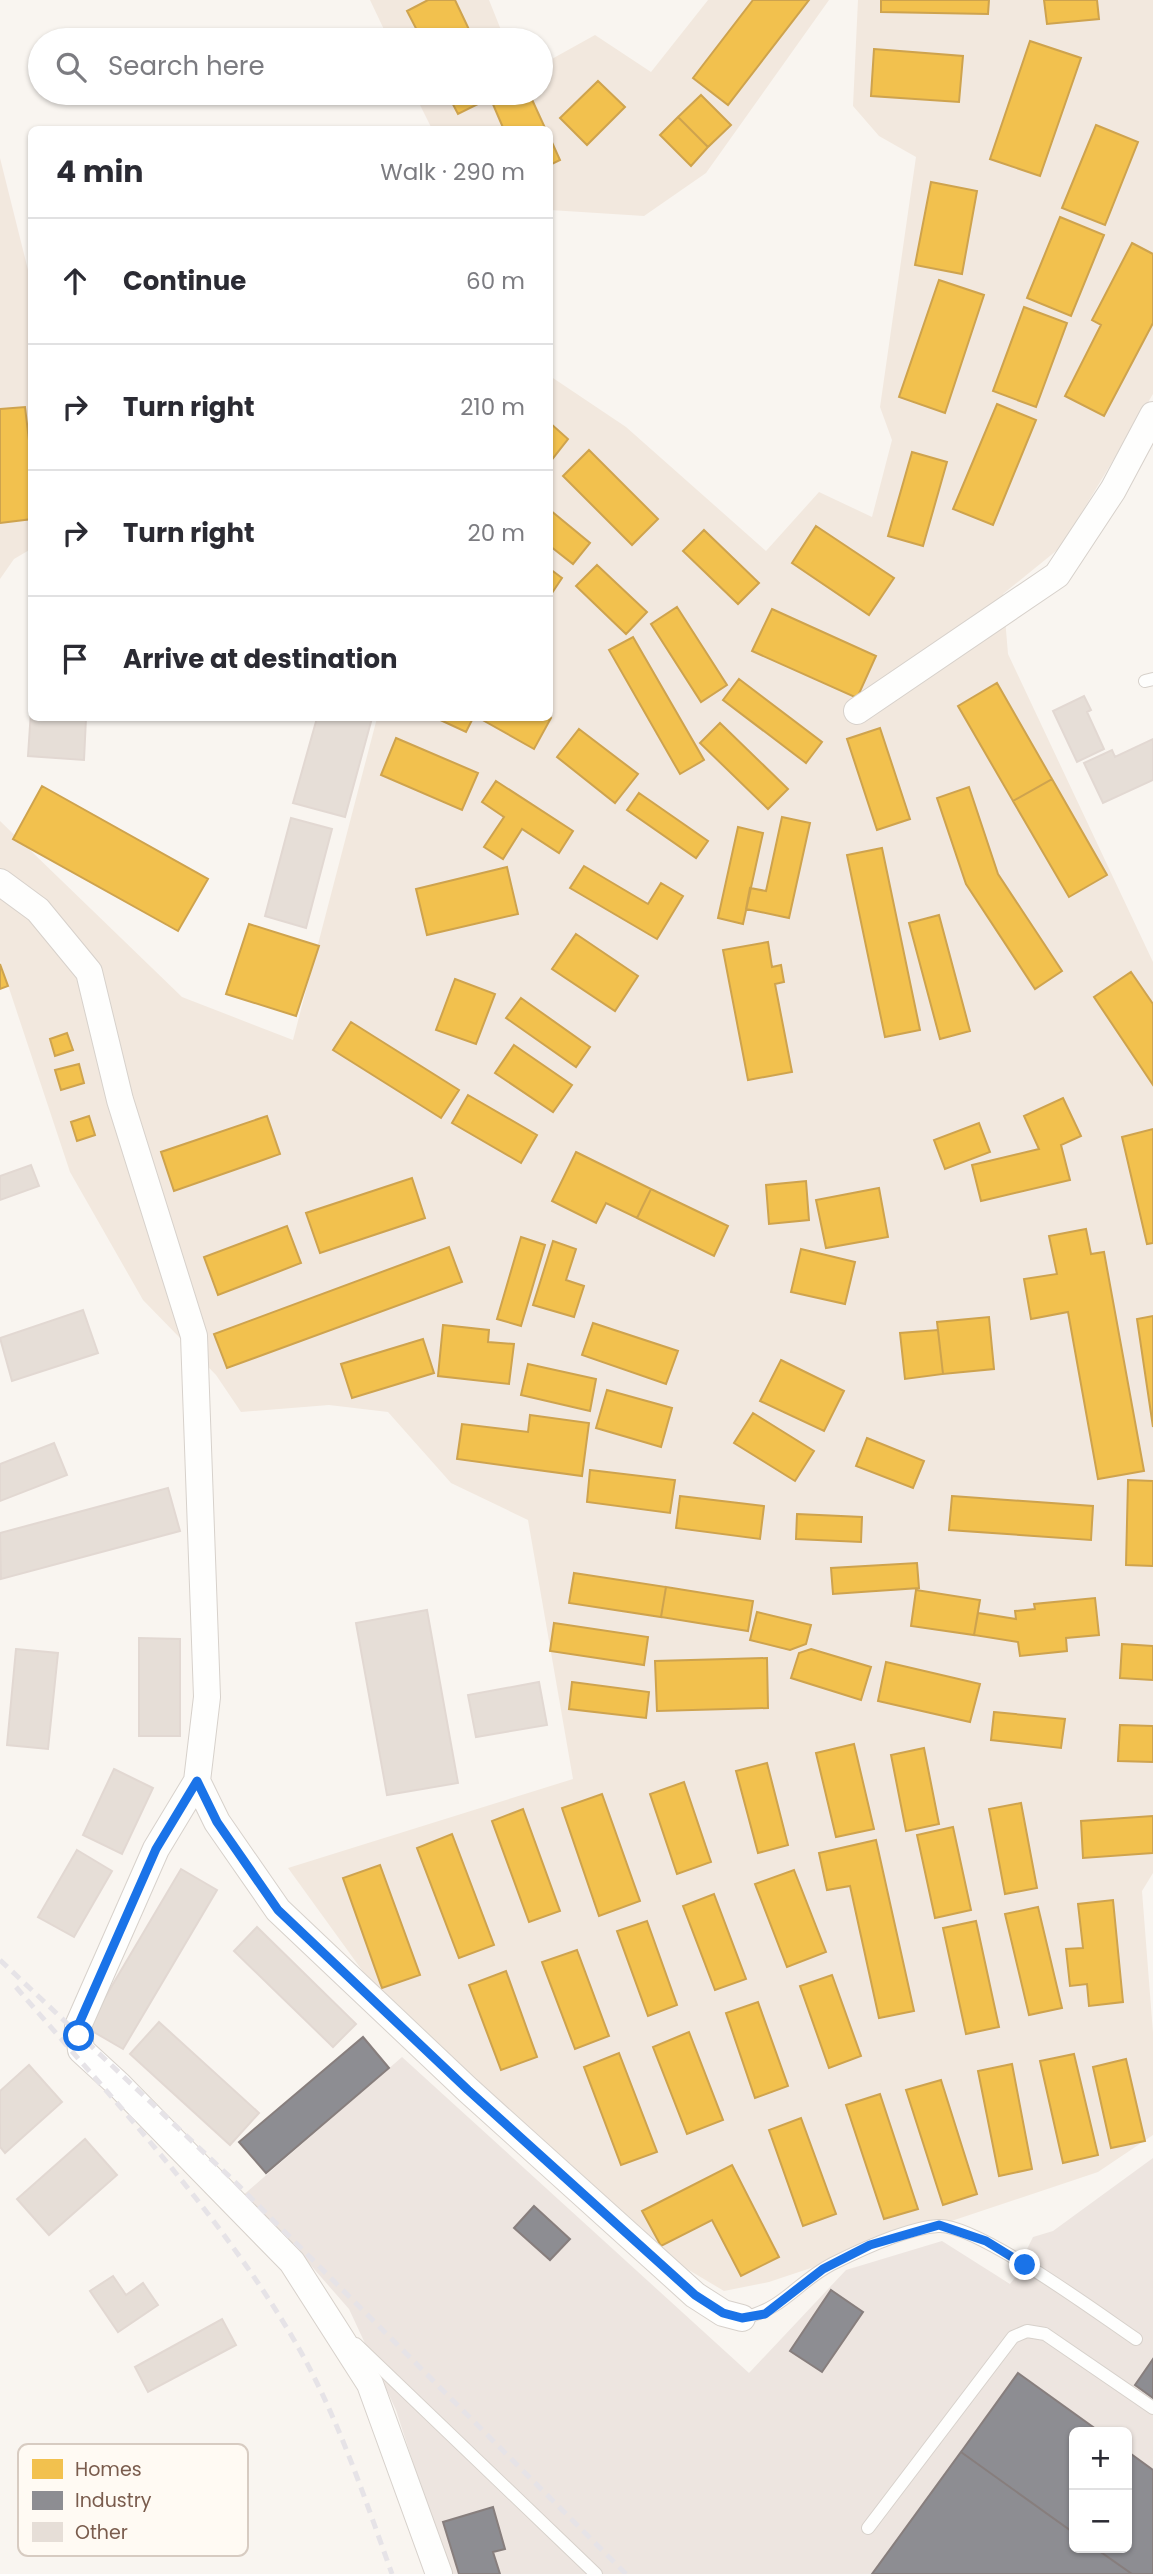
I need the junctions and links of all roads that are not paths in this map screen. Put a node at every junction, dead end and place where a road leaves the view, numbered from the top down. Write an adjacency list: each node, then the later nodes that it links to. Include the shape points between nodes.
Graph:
1 (1153, 415): 2 (street, via 1113,490 1057,575)
2 (857, 711)
3 (0, 882): 4 (street, via 38,909 89,972 120,1100 194,1336 207,1697)
4 (197, 1781): 5 (street, via 156,1849 78,2026 81,2050 292,2262); 6 (street, via 217,1822 278,1910 695,2295 723,2313)
5 (328, 2317): 10 (street, via 370,2384); 11 (lane)
6 (742, 2318): 7 (lane, via 765,2314 823,2269 870,2245 939,2225 986,2241)
7 (1136, 2339)
8 (1153, 2408): 9 (lane, via 1045,2334 1027,2331 1013,2337)
9 (869, 2528)
10 (439, 2574)
11 (596, 2574)

